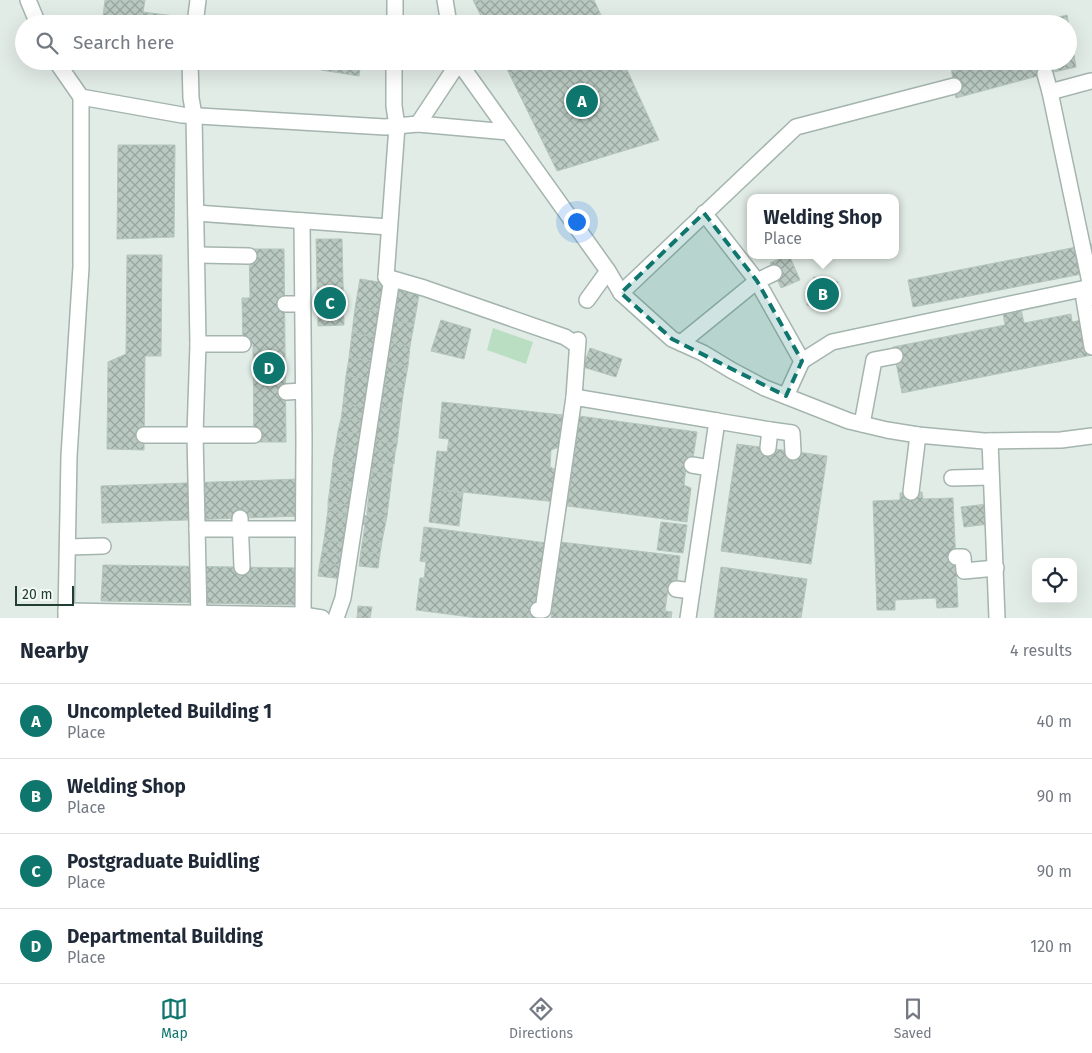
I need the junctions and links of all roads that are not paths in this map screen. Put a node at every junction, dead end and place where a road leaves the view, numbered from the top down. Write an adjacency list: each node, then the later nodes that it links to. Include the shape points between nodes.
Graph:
1 (28, 0): 5 (street)
2 (198, 0): 6 (street)
3 (395, 0): 7 (street)
4 (445, 0): 8 (street)
5 (34, 15)
6 (196, 15)
7 (395, 15)
8 (448, 15)
9 (62, 70): 18 (street)
10 (190, 70): 19 (street)
11 (394, 70): 21 (street)
12 (453, 70): 20 (street)
13 (464, 70): 22 (street)
14 (1045, 74): 17 (street)
15 (1092, 81): 17 (street)
16 (954, 86): 24 (street, via 796,127)
17 (1050, 92): 33 (street)
18 (81, 97): 19 (street); 68 (street, via 81,266)
19 (194, 115): 21 (street, via 253,126 348,132); 23 (street)
20 (418, 124): 21 (street); 22 (street)
21 (396, 126): 26 (street)
22 (508, 132): 29 (street)
23 (196, 213): 25 (street); 27 (street)
24 (704, 213): 32 (street); 34 (street)
25 (302, 221): 26 (street); 37 (street)
26 (390, 227): 31 (street)
27 (198, 255): 28 (street); 39 (street)
28 (249, 256)
29 (608, 271): 34 (street); 35 (street)
30 (774, 273): 32 (street)
31 (386, 277): 47 (street, via 577,342); 79 (street, via 391,284 343,598)
32 (757, 281): 38 (street); 43 (street)
33 (1092, 292): 41 (street, via 1084,299); 43 (street, via 832,342)
34 (621, 293): 38 (street, via 672,339)
35 (586, 300)
36 (285, 304): 37 (street)
37 (302, 304): 44 (street)
38 (681, 343): 46 (street)
39 (198, 344): 40 (street); 51 (street)
40 (243, 344)
41 (1092, 346)
42 (895, 356): 49 (street, via 874,360)
43 (802, 361): 46 (street)
44 (303, 391): 45 (street); 66 (street)
45 (286, 392)
46 (786, 396): 49 (street)
47 (574, 397): 48 (street); 74 (street, via 565,431 543,610)
48 (717, 422): 50 (street); 60 (street)
49 (862, 424): 54 (street)
50 (770, 430): 57 (street); 58 (street, via 792,433)
51 (195, 434): 52 (street); 53 (street); 65 (street)
52 (144, 435)
53 (254, 435)
54 (918, 435): 56 (street); 63 (street)
55 (1092, 436): 56 (street)
56 (990, 441): 61 (street)
57 (768, 448)
58 (794, 452)
59 (692, 466): 60 (street)
60 (710, 468): 73 (street, via 698,491)
61 (991, 477): 62 (street); 71 (street)
62 (952, 478)
63 (911, 492)
64 (240, 524): 65 (street); 66 (street); 70 (street)
65 (197, 529): 77 (street, via 194,546)
66 (303, 529): 76 (street)
67 (103, 546): 68 (street)
68 (68, 547): 75 (street)
69 (956, 557): 71 (street, via 963,557 964,571)
70 (242, 567)
71 (996, 568): 81 (street)
72 (676, 589): 73 (street)
73 (692, 591): 80 (street)
74 (538, 610)
75 (66, 614): 77 (street)
76 (303, 615): 77 (street); 78 (street)
77 (199, 616)
78 (322, 618)
79 (336, 618)
80 (688, 618)
81 (997, 618)

